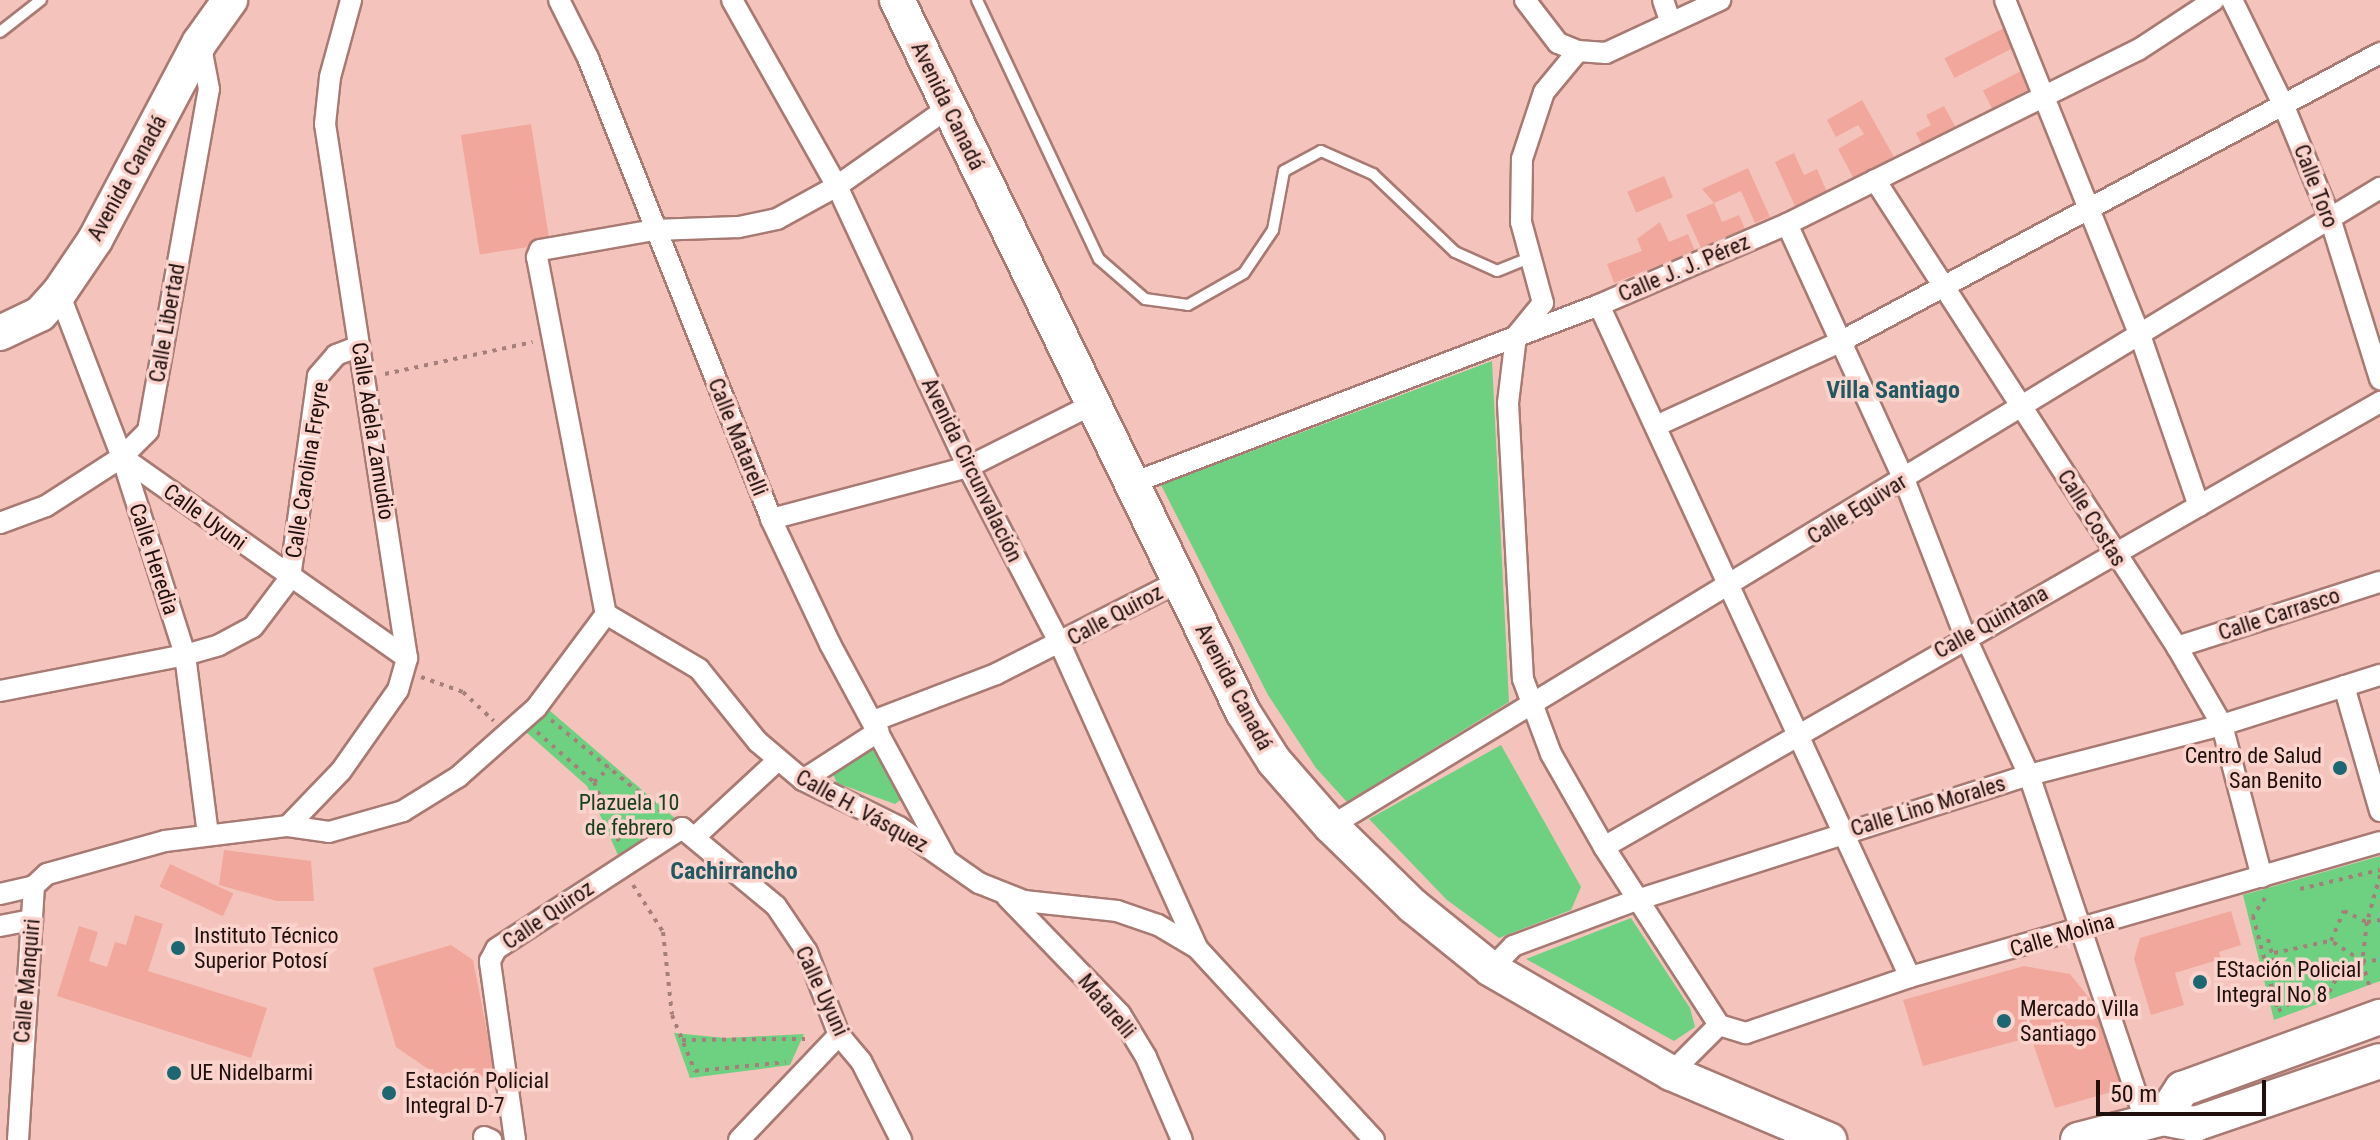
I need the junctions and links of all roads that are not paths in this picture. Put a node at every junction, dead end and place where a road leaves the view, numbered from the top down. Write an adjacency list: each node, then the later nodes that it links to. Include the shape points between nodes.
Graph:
1 (41, 0): 15 (lane)
2 (230, 0): 16 (highway, Avenida Canadá)
3 (351, 0): 37 (street, Calle Adela Zamudio, via 330,77 325,124)
4 (559, 0): 28 (street, Calle Matarelli, via 588,58)
5 (732, 0): 23 (street, Avenida Circunvalación)
6 (897, 0): 21 (highway, Avenida Canadá)
7 (977, 0): 29 (lane, via 1099,259 1145,299 1188,305 1244,273 1273,230 1284,171 1321,151 1373,174 1455,252 1497,271)
8 (1525, 0): 17 (street, via 1558,43)
9 (1663, 0): 14 (street)
10 (1720, 0): 14 (street)
11 (2005, 0): 19 (street)
12 (2214, 0): 19 (street, Calle J. J. Pérez, via 2138,50)
13 (2232, 0): 20 (street, Calle Toro)
14 (1671, 23): 17 (street, via 1606,53)
15 (0, 32)
16 (200, 42): 31 (highway, Avenida Canadá, via 95,240); 43 (street, Calle Libertad, via 209,89 148,431)
17 (1578, 51): 29 (street, via 1544,92 1522,159 1521,222)
18 (2380, 53): 20 (street)
19 (2045, 94): 22 (street, Calle J. J. Pérez); 25 (street)
20 (2283, 104): 25 (street); 26 (street, Calle Toro)
21 (948, 108): 23 (street); 40 (highway, Avenida Canadá)
22 (1875, 180): 27 (street, Calle J. J. Pérez); 30 (street, Calle Costas)
23 (837, 186): 28 (street, via 777,219 738,227); 44 (street, Avenida Circunvalación)
24 (2380, 188): 26 (street, Calle Eguivar)
25 (2088, 211): 30 (street); 34 (street)
26 (2330, 218): 34 (street, Calle Eguivar); 38 (street, Calle Toro)
27 (1787, 224): 32 (street, Calle J. J. Pérez); 36 (street)
28 (654, 230): 48 (street, Calle Matarelli); 55 (street, via 540,250 537,257)
29 (1531, 257): 35 (street, via 1543,303)
30 (1945, 286): 36 (street); 41 (street, Calle Costas)
31 (59, 293): 33 (highway, Avenida Canadá, via 40,314); 43 (street, Calle Heredia)
32 (1599, 305): 35 (street, Calle J. J. Pérez); 42 (street)
33 (0, 333)
34 (2140, 335): 41 (street, Calle Eguivar); 47 (street)
35 (1516, 336): 46 (street, Calle J. J. Pérez); 64 (street, via 1508,403 1523,679)
36 (1838, 343): 42 (street); 45 (street)
37 (359, 346): 51 (street, Calle Carolina Freyre, via 336,355 318,376); 60 (street, Calle Adela Zamudio)
38 (2380, 379)
39 (2380, 402): 47 (street, Calle Quintana)
40 (1093, 404): 44 (street); 46 (highway, Avenida Canadá)
41 (2024, 406): 45 (street, Calle Eguivar); 50 (street, Calle Costas)
42 (1658, 425): 54 (street)
43 (122, 457): 49 (street, Calle Libertad, via 46,506); 51 (street, Calle Uyuni); 59 (street, Calle Heredia)
44 (968, 467): 48 (street); 57 (street, Avenida Circunvalación)
45 (1904, 479): 54 (street, Calle Eguivar); 56 (street)
46 (1130, 484): 52 (highway, Avenida Canadá)
47 (2199, 506): 50 (street, Calle Quintana)
48 (771, 519): 66 (street, Calle Matarelli)
49 (0, 523)
50 (2114, 555): 56 (street, Calle Quintana); 58 (street, Calle Costas)
51 (290, 578): 59 (street, Calle Carolina Freyre, via 253,627); 60 (street, Calle Uyuni)
52 (1179, 581): 57 (street, Calle Quiroz); 73 (highway, Avenida Canadá, via 1243,712 1274,761)
53 (2380, 582): 58 (street, Calle Carrasco)
54 (1730, 586): 64 (street, Calle Eguivar); 67 (street)
55 (606, 614): 68 (street, Calle H. Vásquez, via 699,669); 72 (street, via 529,714 458,777 403,811 329,832)
56 (1965, 636): 67 (street, Calle Quintana); 69 (street)
57 (1060, 644): 66 (street, Calle Quiroz); 88 (street, Avenida Circunvalación)
58 (2177, 647): 65 (street, Calle Costas)
59 (185, 655): 63 (street, Calle Carolina Freyre); 76 (street, Calle Heredia)
60 (405, 664): 72 (street, via 398,690 341,771)
61 (2380, 675): 62 (street, Calle Lino Morales)
62 (2344, 686): 65 (street, Calle Lino Morales); 71 (street)
63 (0, 691)
64 (1532, 703): 73 (street, Calle Eguivar); 78 (street, via 1551,754)
65 (2222, 725): 69 (street, Calle Lino Morales); 81 (street, Calle Costas)
66 (876, 726): 70 (street, Calle Quiroz); 79 (street, Calle Matarelli)
67 (1796, 732): 75 (street); 78 (street, Calle Quintana)
68 (777, 761): 70 (street, Calle H. Vásquez); 74 (street, Calle Quiroz)
69 (2029, 775): 75 (street, Calle Lino Morales); 87 (street)
70 (803, 780): 79 (street, Calle H. Vásquez, via 899,827)
71 (2380, 811)
72 (288, 826): 76 (street)
73 (1331, 826): 89 (highway, Avenida Canadá, via 1413,906)
74 (689, 832): 93 (street, Calle Uyuni, via 776,906 807,952); 100 (street, Calle Quiroz, via 628,862 505,940 490,961)
75 (1842, 833): 84 (street, Calle Lino Morales); 90 (street)
76 (208, 835): 80 (street, via 165,841)
77 (2380, 842): 81 (street, Calle Molina)
78 (1604, 847): 84 (street)
79 (947, 860): 82 (street, Calle H. Vásquez)
80 (40, 880): 83 (street); 85 (street, Calle Manquiri)
81 (2268, 885): 87 (street, Calle Molina)
82 (1002, 892): 88 (street, Calle H. Vásquez, via 1024,901 1117,911 1158,925); 103 (street, Matarelli, via 1120,1014 1146,1057)
83 (0, 894)
84 (1637, 900): 89 (street, Calle Lino Morales, via 1513,946); 92 (street)
85 (32, 920): 86 (street); 96 (street, Calle Manquiri)
86 (0, 926)
87 (2085, 929): 90 (street, Calle Molina); 97 (street)
88 (1197, 948): 98 (street)
89 (1491, 969): 95 (highway, Avenida Canadá)
90 (1910, 977): 92 (street, Calle Molina, via 1746,1033)
91 (2380, 1017): 97 (highway, via 2182,1089)
92 (1719, 1025): 95 (street)
93 (839, 1035): 101 (street); 102 (street, Calle Uyuni, via 861,1061)
94 (2380, 1061): 97 (highway, via 2195,1124)
95 (1671, 1073): 105 (highway, Avenida Canadá)
96 (9, 1101): 99 (street, Calle Manquiri)
97 (2160, 1127): 106 (highway)
98 (1369, 1133): 104 (street)
99 (18, 1140)
100 (515, 1140)
101 (739, 1140)
102 (901, 1140)
103 (1182, 1140)
104 (1386, 1140)
105 (1829, 1140)
106 (2078, 1140)

